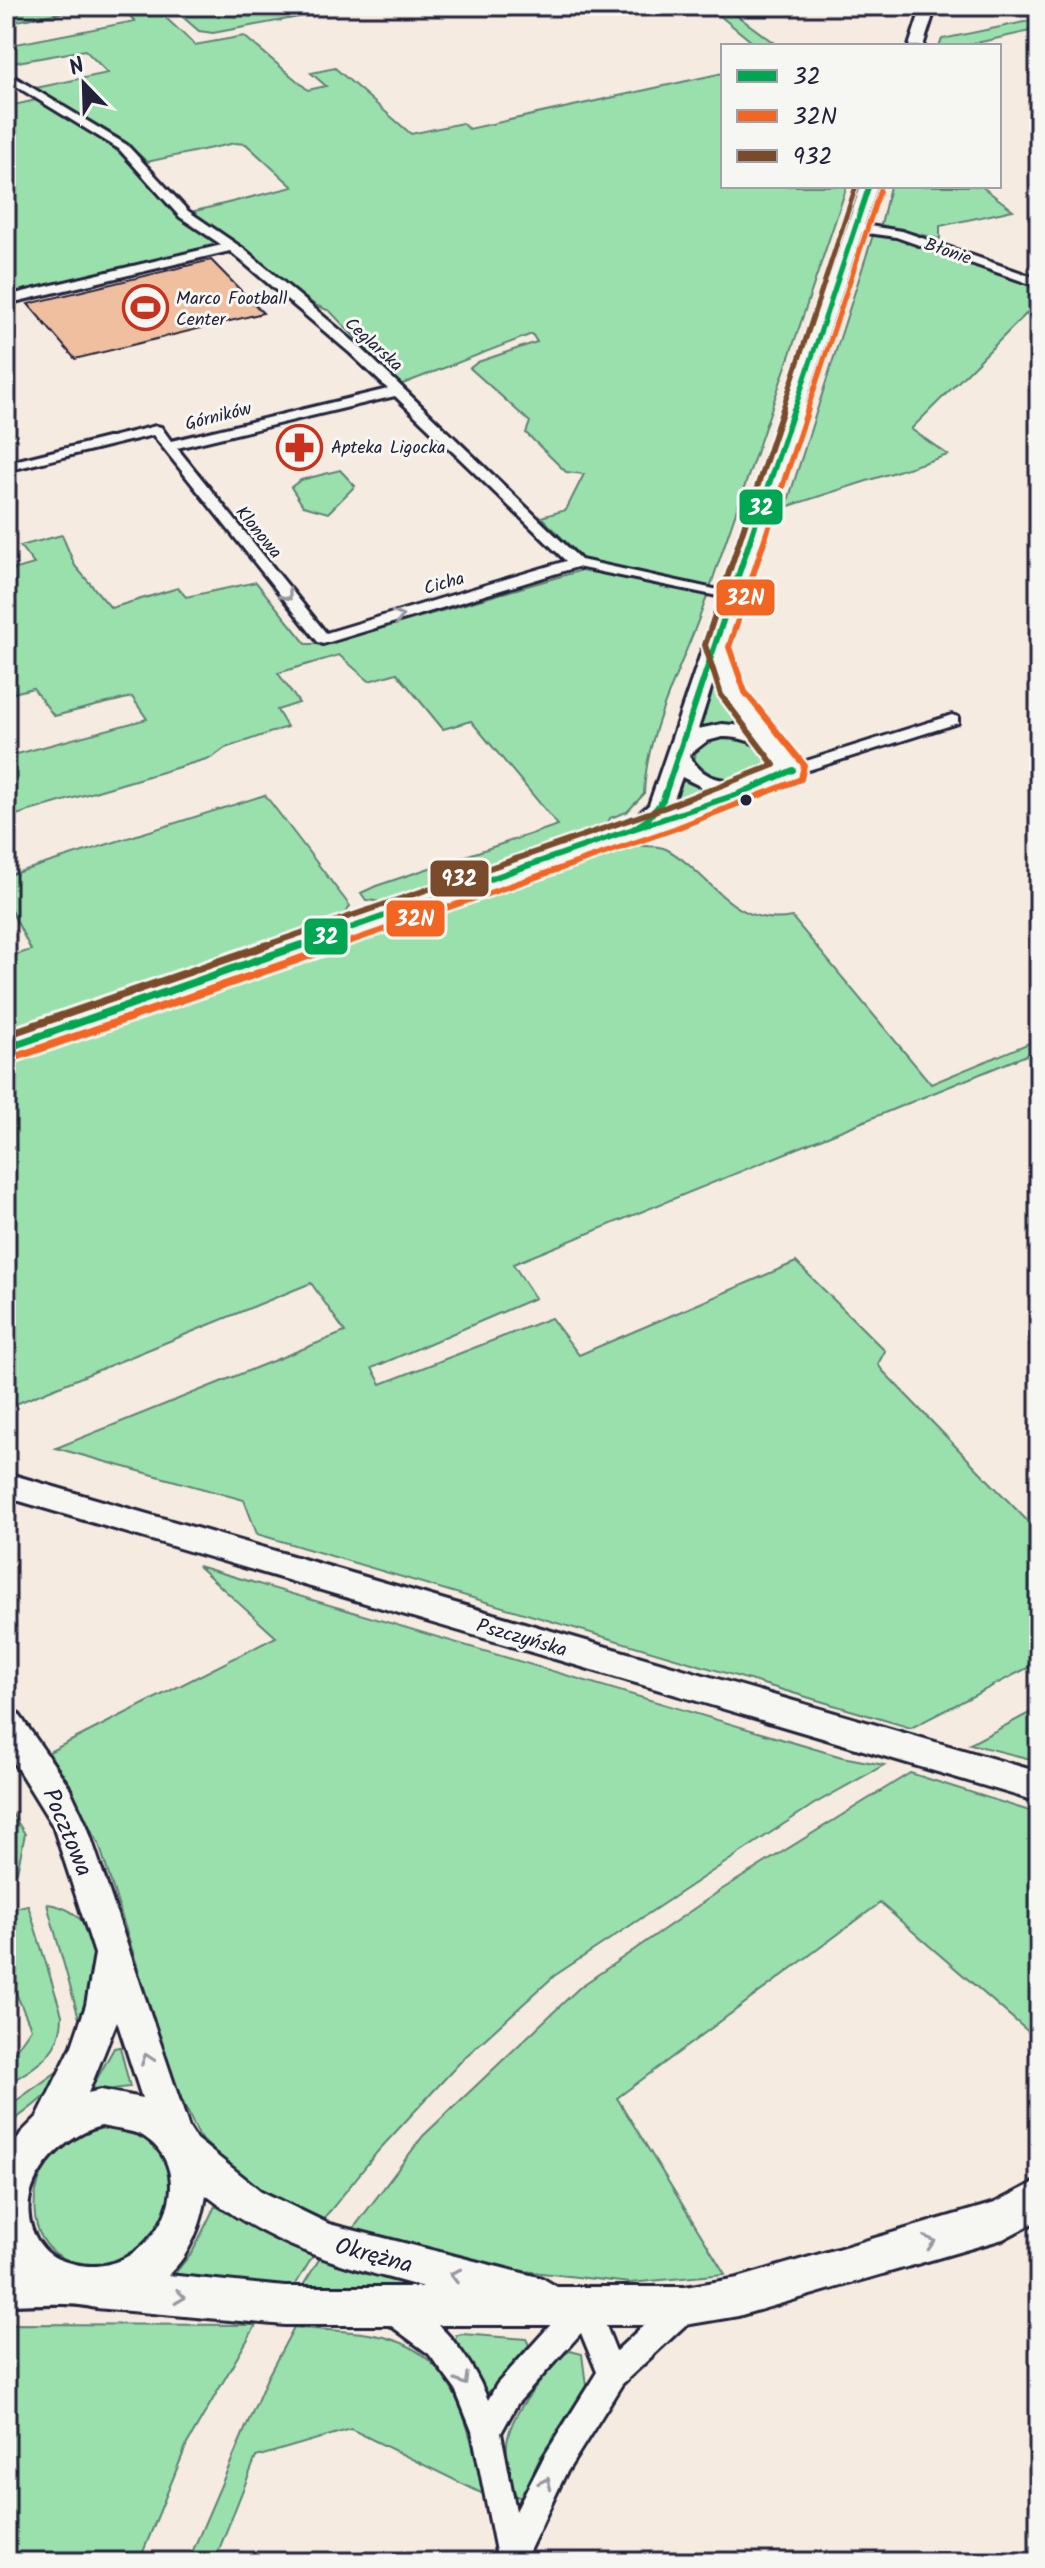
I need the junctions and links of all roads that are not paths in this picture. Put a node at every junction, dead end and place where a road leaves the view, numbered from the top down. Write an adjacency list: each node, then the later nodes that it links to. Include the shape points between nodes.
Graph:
1 (929, 6): 2 (street)
2 (917, 44)
3 (6, 75): 6 (street, Ceglarska, via 123,147 184,214)
4 (868, 188): 5 (street)
5 (856, 228): 7 (street, Błonie, via 898,234); 13 (street)
6 (230, 247): 8 (street); 9 (street, Ceglarska)
7 (1039, 283)
8 (6, 300)
9 (398, 391): 10 (street, Górników); 12 (street, Ceglarska)
10 (168, 446): 11 (street, Górników, via 156,430); 14 (street, Klonowa, one-way to 14)
11 (6, 467)
12 (576, 563): 13 (street); 14 (street, Cicha, one-way to 12)
13 (732, 597): 15 (street)
14 (323, 639)
15 (717, 646): 17 (street, via 729,692); 18 (street)
16 (952, 720): 19 (street)
17 (771, 743): 18 (street, via 746,732 719,731 696,737); 19 (street)
18 (678, 752): 20 (street, via 686,769 704,782); 21 (street, via 659,809)
19 (793, 770): 20 (street)
20 (752, 788): 21 (street)
21 (633, 829): 22 (street)
22 (6, 1048)
23 (6, 1485): 25 (street, Pszczyńska)
24 (6, 1723): 26 (street, Pocztowa, via 56,1796)
25 (1039, 1787)
26 (110, 1951): 27 (street, Pocztowa, via 109,1979 87,2058); 28 (street, Pocztowa, one-way to 26)
27 (30, 2142): 28 (street, via 74,2115 128,2108 152,2117); 31 (street, via 15,2185 12,2227 23,2253 41,2274)
28 (178, 2143): 31 (street, via 191,2181 188,2210 177,2238 157,2262 131,2280); 34 (street, Okrężna, one-way to 28, via 324,2242 248,2204)
29 (1039, 2199): 32 (street, Okrężna, one-way to 29, via 738,2297 1003,2220)
30 (6, 2286): 31 (street)
31 (84, 2287): 33 (street, Okrężna, one-way to 33, via 219,2302)
32 (685, 2306): 34 (street, Okrężna); 35 (street)
33 (389, 2307): 34 (street, Okrężna); 36 (street, one-way to 36, via 439,2344 466,2380)
34 (585, 2308): 35 (street); 36 (street, via 507,2394)
35 (612, 2374): 37 (street, one-way to 35, via 555,2465)
36 (486, 2431): 37 (street)
37 (511, 2557)

